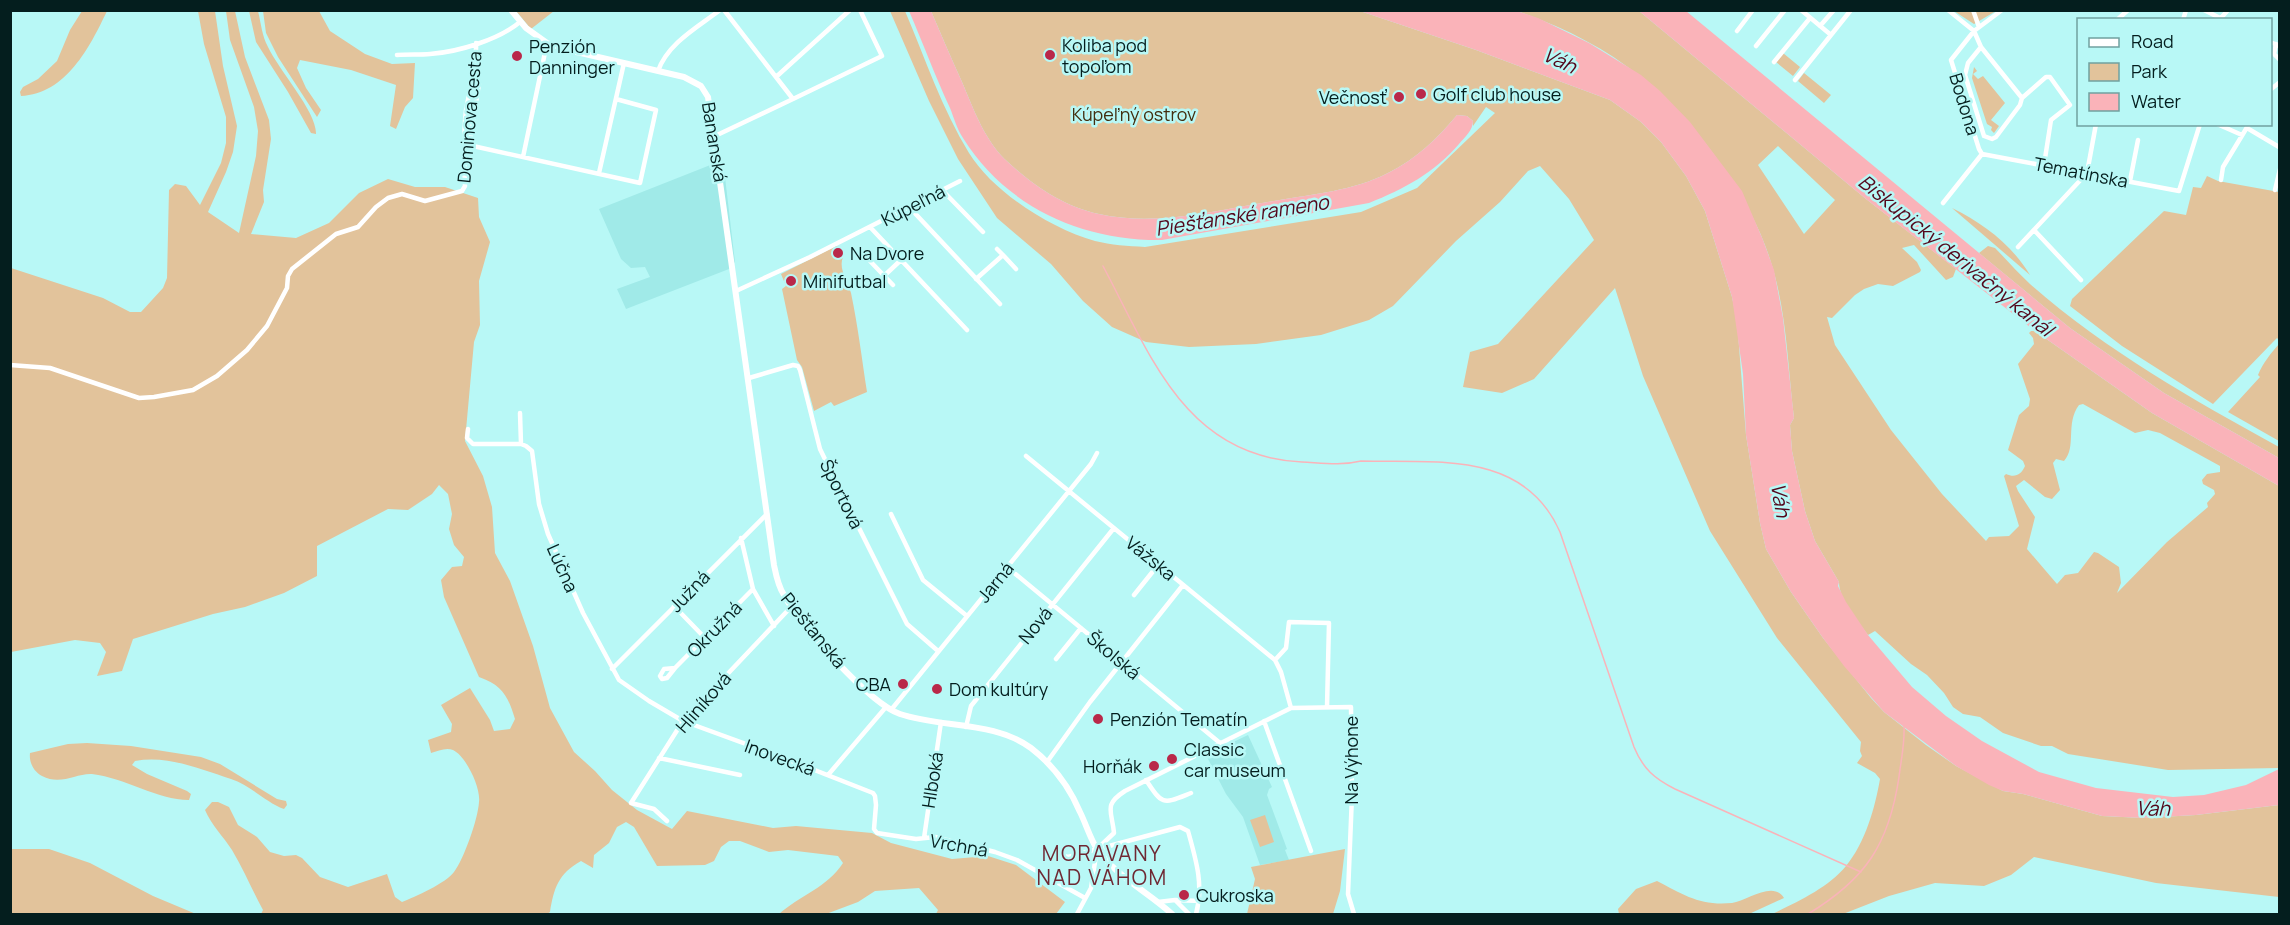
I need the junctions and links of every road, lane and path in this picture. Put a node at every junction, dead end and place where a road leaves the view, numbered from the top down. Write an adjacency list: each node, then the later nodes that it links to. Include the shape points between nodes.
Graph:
1 (511, 10): 16 (main road, Bananská)
2 (722, 10): 31 (street, via 667,53); 32 (street)
3 (850, 10): 32 (street)
4 (860, 10): 37 (street, via 882,56)
5 (1754, 10): 19 (street)
6 (1785, 10): 25 (street)
7 (1833, 10): 17 (street)
8 (1851, 10): 21 (street)
9 (1948, 10): 20 (street)
10 (1973, 10): 18 (street)
11 (2002, 10): 18 (street, Bodona)
12 (2204, 10): 15 (street)
13 (1801, 11): 14 (street)
14 (1810, 18): 17 (street); 29 (street)
15 (2220, 18)
16 (520, 22): 22 (main road, Bananská); 23 (street)
17 (1820, 27): 21 (street)
18 (1979, 27): 20 (street, Bodona)
19 (1737, 31)
20 (1974, 32): 26 (street); 39 (street, Bodona, via 1951,60)
21 (1831, 35): 33 (street)
22 (548, 43): 30 (main road, Bananská); 49 (street)
23 (476, 44): 27 (street, Dominova cesta, via 430,54); 80 (street, Dominova cesta, via 463,144 462,191 425,201 396,195 382,202 358,228 336,234 292,269 287,288 267,326 217,376 193,390 139,398 50,368)
24 (2275, 44): 28 (street, via 2274,54)
25 (1756, 46)
26 (1981, 47): 35 (street); 38 (street, via 1968,63 1965,75)
27 (397, 55)
28 (2280, 60)
29 (1774, 62)
30 (624, 63): 31 (main road, Bananská); 36 (street)
31 (658, 71): 45 (main road, Bananská, via 701,86 710,100)
32 (776, 77): 37 (street)
33 (1795, 80)
34 (479, 84): 49 (street, via 470,141 473,146)
35 (2022, 98): 38 (street, via 1992,139 1984,136); 50 (street, via 2050,77 2070,105 2052,120)
36 (616, 99): 52 (street); 52 (street, via 656,112 640,183)
37 (793, 99): 45 (street)
38 (1975, 109): 39 (street)
39 (1968, 112): 48 (street, Bodona)
40 (2096, 126): 53 (street)
41 (2199, 126): 56 (street, Tematínska, via 2179,191)
42 (2222, 126): 44 (street)
43 (2248, 126): 44 (street); 47 (street)
44 (2242, 135): 54 (street, via 2223,167)
45 (715, 136): 64 (main road, Bananská)
46 (2138, 140): 56 (street)
47 (2280, 147)
48 (1982, 154): 50 (street, Tematínska); 59 (street, Bodona)
49 (523, 157): 52 (street)
50 (2044, 165): 53 (street, Tematínska)
51 (2280, 170): 57 (street)
52 (599, 173)
53 (2087, 173): 56 (street, Tematínska); 65 (street)
54 (2221, 180)
55 (960, 181): 58 (street, Kúpeľná)
56 (2130, 181)
57 (2275, 190)
58 (943, 191): 60 (street, Kúpeľná); 61 (street)
59 (1943, 203)
60 (910, 208): 63 (street, Kúpeľná); 74 (street)
61 (967, 215): 62 (street); 66 (street)
62 (961, 220)
63 (870, 227): 71 (street); 77 (street, Kúpeľná)
64 (728, 230): 77 (main road, Piešťanská)
65 (2034, 230): 67 (street); 75 (street)
66 (983, 232)
67 (2018, 247)
68 (996, 249): 69 (street)
69 (1003, 255): 72 (street); 74 (street)
70 (869, 260): 73 (street)
71 (901, 260): 73 (street); 79 (street)
72 (1016, 269)
73 (885, 275): 76 (street)
74 (976, 279): 78 (street)
75 (2081, 280)
76 (894, 285)
77 (736, 291): 81 (main road, Piešťanská)
78 (1000, 304)
79 (967, 330)
80 (10, 365)
81 (748, 378): 88 (main road, Piešťanská); 104 (street, Športová, via 798,366 820,449 907,624)
82 (520, 413): 84 (street)
83 (468, 429): 84 (street, via 467,438 473,444)
84 (521, 444): 109 (street, Lúčna, via 533,454 539,504 548,534)
85 (1097, 453): 87 (street, Jarná)
86 (1026, 456): 87 (street, Vážska)
87 (1068, 491): 90 (street, Vážska); 93 (street, Jarná)
88 (766, 514): 91 (street, Južná); 99 (main road, Piešťanská, via 779,587)
89 (891, 514): 100 (street, via 923,580)
90 (1114, 528): 92 (street, Vážska); 97 (street, Nová)
91 (741, 538): 95 (street); 98 (street, Južná)
92 (1158, 565): 94 (street, Vážska); 96 (street)
93 (1007, 567): 97 (street, Školská); 100 (street, Jarná)
94 (1183, 585): 106 (street, Vážska); 107 (street)
95 (753, 589): 101 (street); 103 (street, Okružná)
96 (1134, 595)
97 (1052, 604): 102 (street, Školská); 116 (street, Nová, via 971,706)
98 (674, 606): 103 (street); 109 (street, Južná)
99 (791, 607): 101 (street, Hliníková); 112 (main road, Piešťanská, via 861,688)
100 (967, 616): 104 (street, Jarná)
101 (774, 626): 113 (street, Hliníková)
102 (1081, 628): 105 (street); 107 (street, Školská)
103 (705, 638): 108 (street, Okružná)
104 (938, 651): 112 (street, Jarná)
105 (1056, 659)
106 (1275, 660): 110 (street, via 1286,648 1289,622 1329,623); 111 (street)
107 (1122, 662): 117 (street, Školská); 119 (street)
108 (675, 668)
109 (612, 669): 113 (street, Lúčna, via 619,680)
110 (1327, 707): 111 (street, Na Výhone); 137 (street, Na Výhone, via 1351,707 1348,894)
111 (1291, 708): 114 (street, Na Výhone)
112 (888, 709): 115 (main road, Piešťanská); 120 (street, Inovecká)
113 (683, 721): 118 (street, Hliníková); 120 (street, Inovecká)
114 (1264, 721): 117 (street, Na Výhone); 127 (street)
115 (941, 722): 116 (main road, Piešťanská); 125 (street, Hlboká)
116 (966, 727): 119 (main road, Piešťanská, via 1013,738)
117 (1220, 743): 122 (street, Na Výhone)
118 (659, 758): 121 (street); 124 (street, Hliníková, via 631,803 654,810)
119 (1047, 762): 126 (main road, Piešťanská, via 1068,788)
120 (828, 775): 125 (street, Vrchná, via 874,795 877,833)
121 (740, 776)
122 (1146, 780): 123 (street, via 1163,802); 126 (street, Na Výhone, via 1112,801 1114,833)
123 (1191, 794)
124 (667, 821)
125 (924, 838): 129 (street, Vrchná, via 935,837 1003,854)
126 (1097, 849): 128 (street, via 1068,857); 129 (street, via 1093,882); 131 (street, via 1180,827 1188,831 1199,868); 132 (main road, Piešťanská, via 1125,879)
127 (1311, 851)
128 (1055, 854)
129 (1086, 898): 133 (street)
130 (1175, 900): 131 (street); 132 (street); 135 (street)
131 (1200, 901): 136 (street)
132 (1158, 902): 134 (main road, Piešťanská)
133 (1077, 915)
134 (1172, 915)
135 (1189, 915)
136 (1196, 915)
137 (1354, 915)

